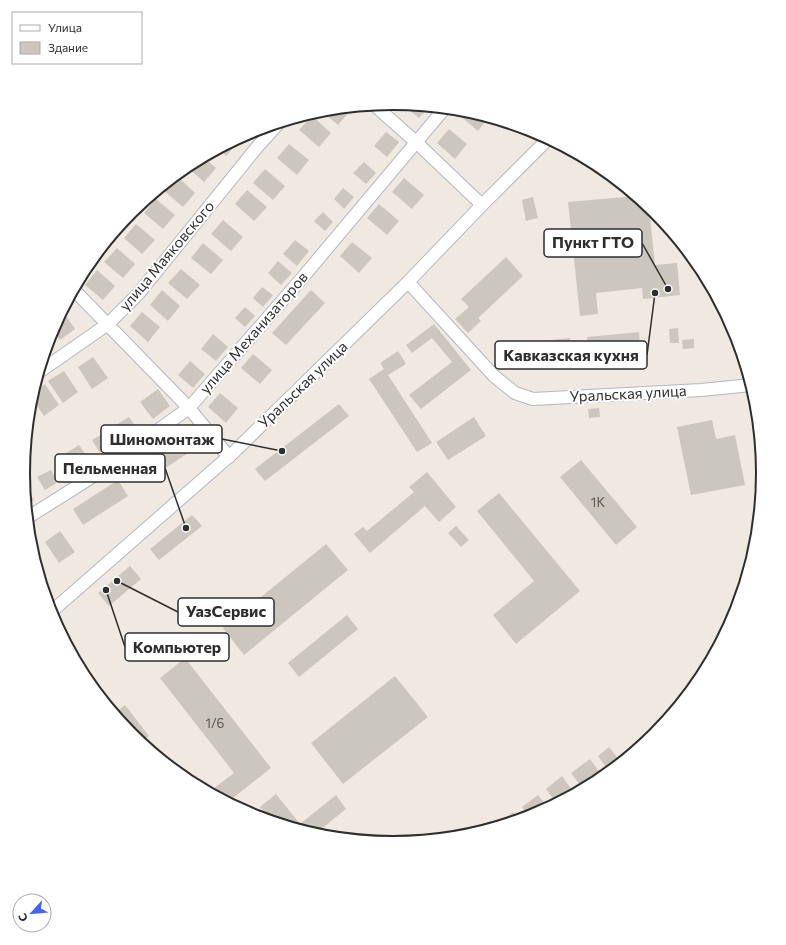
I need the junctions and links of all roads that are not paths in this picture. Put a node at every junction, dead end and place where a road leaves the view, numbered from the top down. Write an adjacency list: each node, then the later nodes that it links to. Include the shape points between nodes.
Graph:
1 (380, 110): 4 (street)
2 (441, 113): 4 (street, улица Механизаторов)
3 (273, 130): 9 (street, улица Маяковского, via 139,293)
4 (416, 142): 6 (street); 12 (street, улица Механизаторов)
5 (544, 143): 6 (street, Уральская улица)
6 (482, 205): 7 (street, Уральская улица)
7 (408, 282): 11 (street, Уральская улица, via 494,376 515,393 533,399); 13 (street, Уральская улица)
8 (78, 293): 9 (street)
9 (108, 324): 10 (street, улица Маяковского); 12 (street)
10 (46, 367)
11 (745, 386)
12 (189, 408): 13 (street); 14 (street, улица Механизаторов, via 92,477)
13 (229, 457): 15 (street, Уральская улица)
14 (33, 515)
15 (56, 607)

